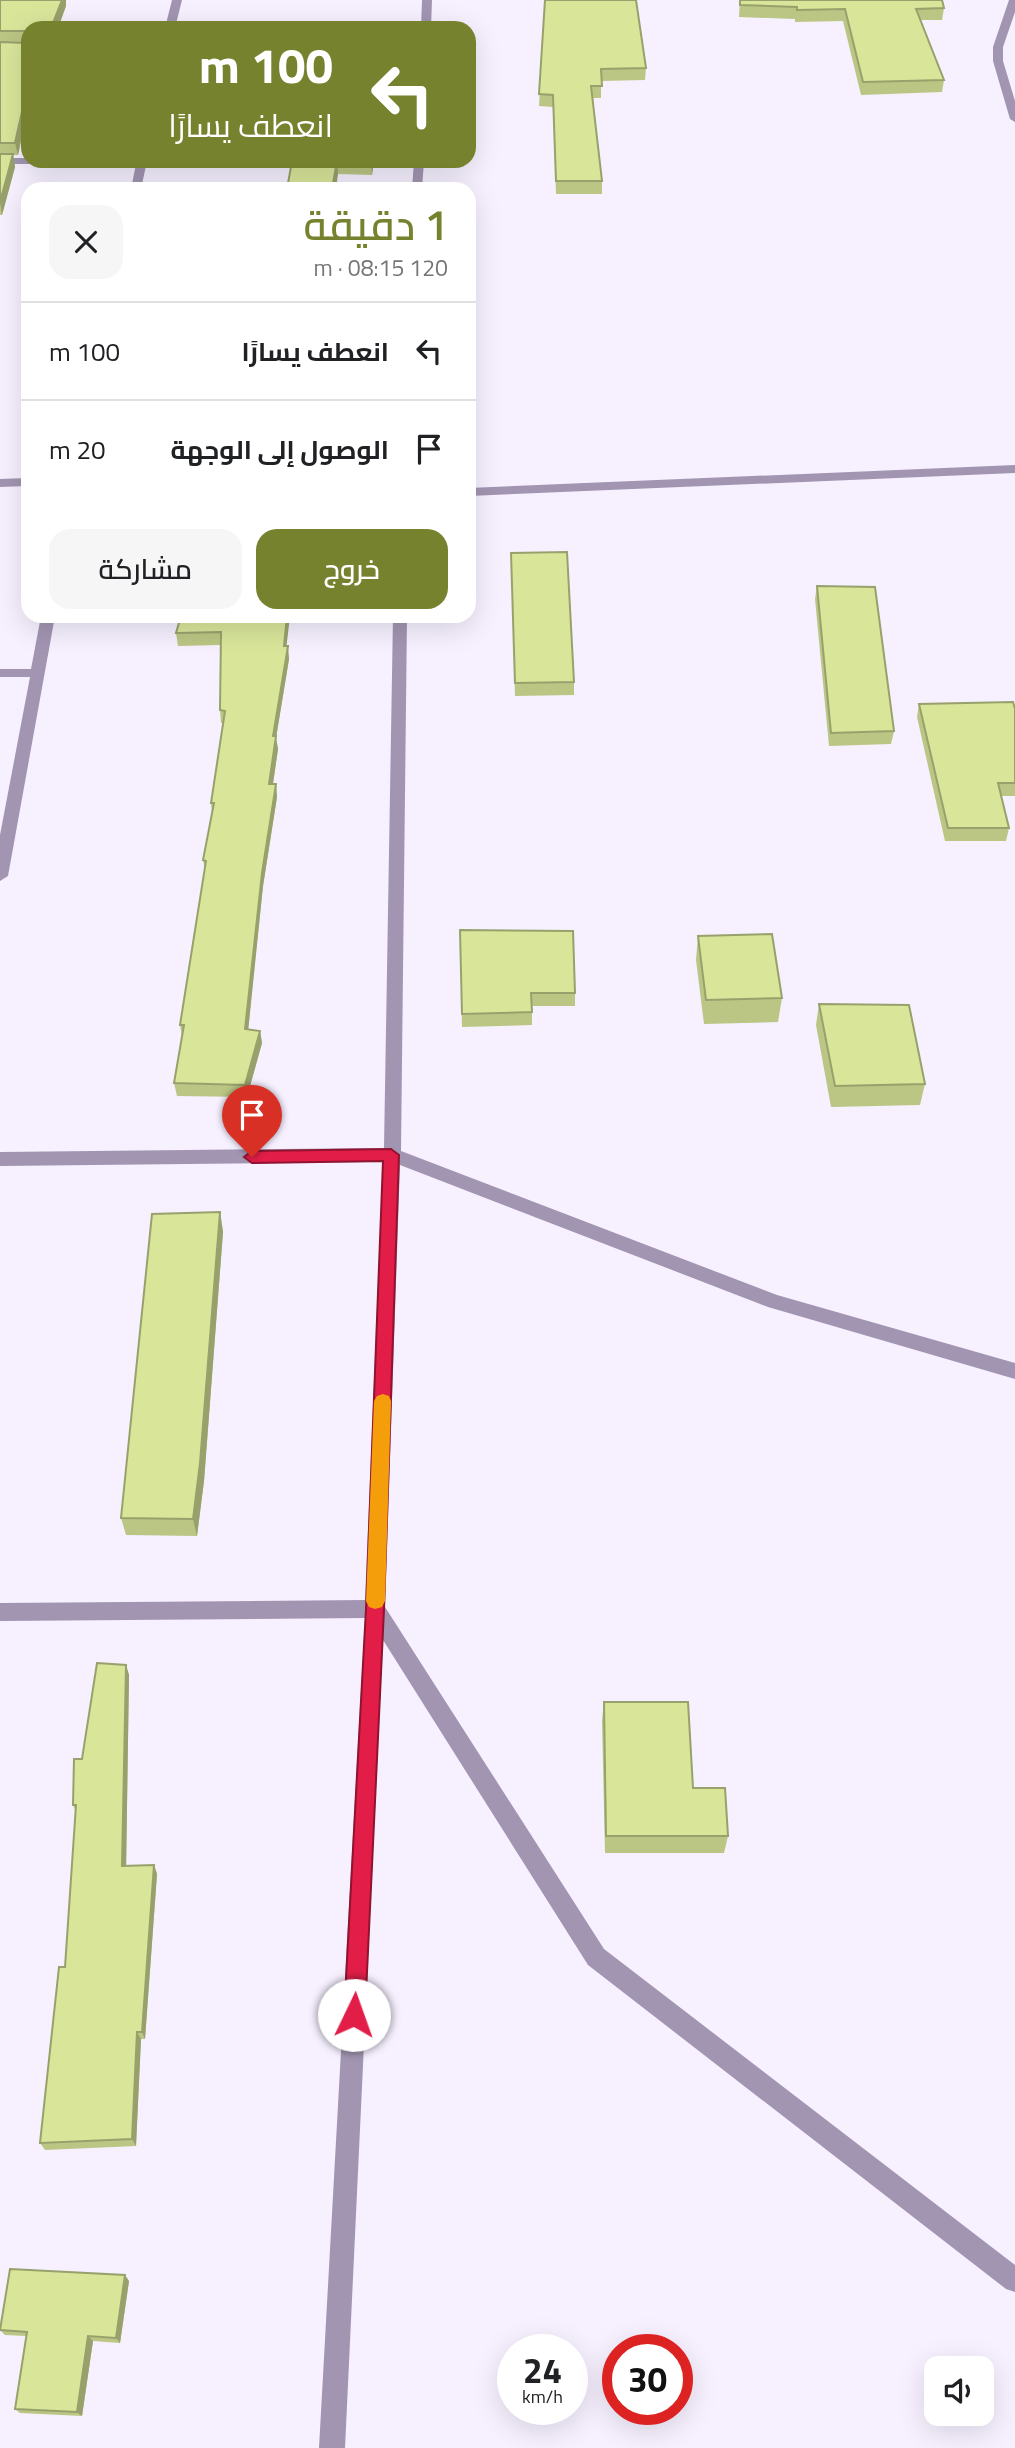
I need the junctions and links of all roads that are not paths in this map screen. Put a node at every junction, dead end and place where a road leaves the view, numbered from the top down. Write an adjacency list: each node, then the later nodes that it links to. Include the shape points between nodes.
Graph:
1 (177, 0): 4 (street)
2 (427, 0): 5 (street)
3 (1014, 0): 6 (street)
4 (172, 21)
5 (426, 21)
6 (1010, 35): 7 (street, via 998,47 998,61)
7 (1015, 119)
8 (0, 161): 9 (street)
9 (21, 161)
10 (1015, 469): 13 (street)
11 (0, 482): 12 (street)
12 (21, 482)
13 (476, 492)
14 (47, 623): 17 (street)
15 (400, 623): 19 (street)
16 (0, 673): 17 (street)
17 (36, 673): 18 (street)
18 (0, 876)
19 (391, 1155): 20 (street); 21 (street, via 774,1302); 22 (street)
20 (0, 1159)
21 (1015, 1371)
22 (375, 1609): 23 (street); 24 (street, via 596,1957); 25 (street)
23 (0, 1612)
24 (1015, 2280)
25 (332, 2448)

